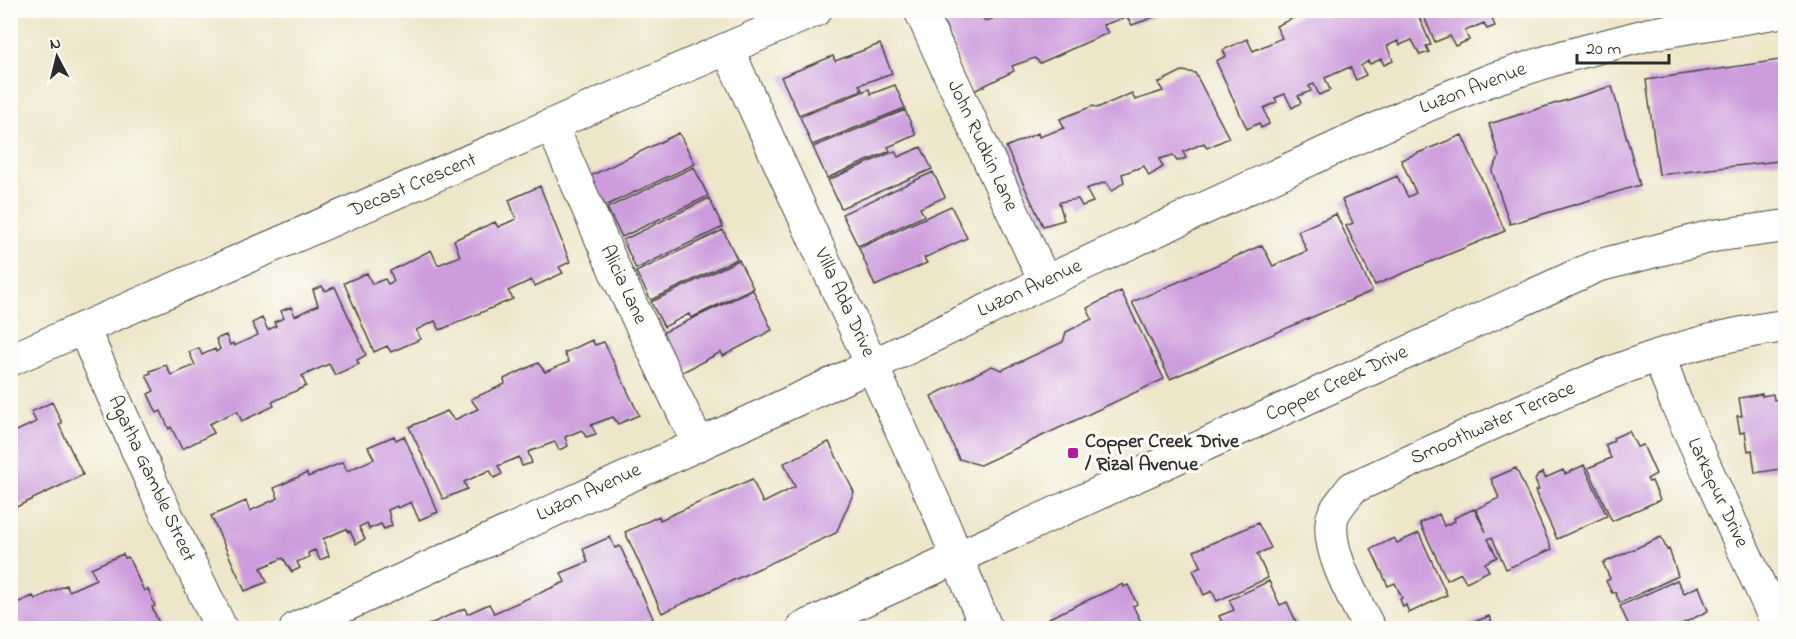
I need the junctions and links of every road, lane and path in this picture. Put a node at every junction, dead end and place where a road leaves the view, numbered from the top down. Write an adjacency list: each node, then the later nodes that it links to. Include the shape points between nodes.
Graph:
1 (816, 10): 4 (street, Decast Crescent)
2 (920, 10): 7 (street, John Rudkin Lane)
3 (1785, 10): 7 (street, Luzon Avenue, via 1650,34 1493,79 1426,106)
4 (728, 50): 5 (street, Decast Crescent); 12 (street, Villa Ada Drive)
5 (552, 126): 9 (street, Decast Crescent); 13 (street, Alicia Lane, via 616,273)
6 (1785, 226): 14 (street, Copper Creek Drive, via 1713,236 1597,266)
7 (1045, 282): 12 (street, Luzon Avenue)
8 (1785, 326): 10 (street, Smoothwater Terrace)
9 (83, 328): 11 (street, Decast Crescent); 15 (street, Agatha Gamble Street)
10 (1659, 355): 19 (street, Smoothwater Terrace, via 1574,387 1352,488 1332,517 1331,535 1337,560); 20 (street, Larkspur Drive, via 1675,400)
11 (10, 360)
12 (873, 364): 13 (street, Luzon Avenue); 14 (street, Villa Ada Drive)
13 (698, 443): 16 (street, Luzon Avenue)
14 (957, 558): 17 (street, Copper Creek Drive); 18 (street, Villa Ada Drive)
15 (221, 628)
16 (296, 628)
17 (803, 628)
18 (986, 628)
19 (1369, 628)
20 (1779, 628)

